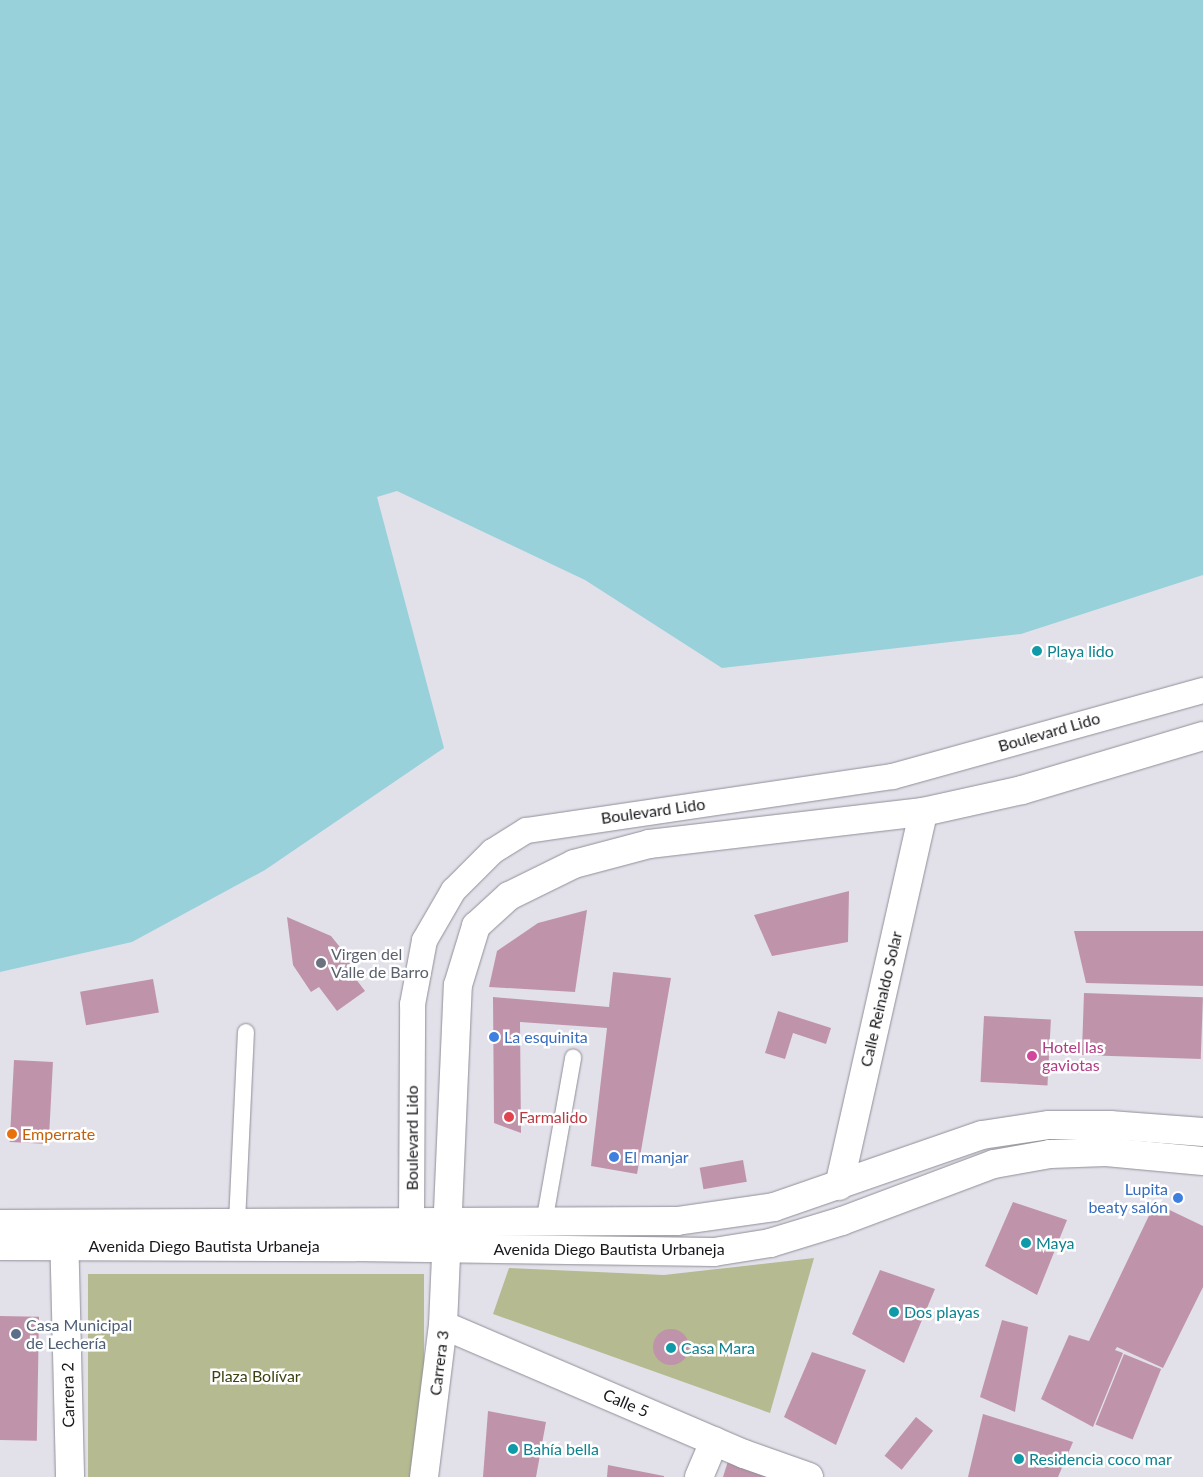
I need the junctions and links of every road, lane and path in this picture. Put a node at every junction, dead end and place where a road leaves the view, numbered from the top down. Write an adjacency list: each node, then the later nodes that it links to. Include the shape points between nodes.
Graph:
1 (1203, 690): 11 (street, Boulevard Lido, via 892,776 526,830 492,851 453,890 424,940 412,1004)
2 (1203, 736): 3 (street, Boulevard Lido, via 1022,790)
3 (923, 812): 8 (street, Calle Reinaldo Solar); 9 (street, Boulevard Lido, via 650,844 574,864 509,896 476,926 458,985)
4 (246, 1032): 10 (lane)
5 (573, 1058): 12 (lane)
6 (1203, 1132): 8 (street, Avenida Diego Bautista Urbaneja, via 1110,1125 1039,1126 982,1135)
7 (1203, 1161): 16 (street, Avenida Diego Bautista Urbaneja, via 1106,1152 1050,1154 994,1164 788,1237 714,1252)
8 (839, 1186): 12 (street, Avenida Diego Bautista Urbaneja, via 774,1207 730,1215 677,1221)
9 (448, 1221): 11 (street, Avenida Diego Bautista Urbaneja); 12 (street, Avenida Diego Bautista Urbaneja); 16 (street, Boulevard Lido)
10 (237, 1222): 11 (street, Avenida Diego Bautista Urbaneja); 14 (street, Avenida Diego Bautista Urbaneja)
11 (411, 1222)
12 (544, 1223)
13 (0, 1224): 14 (street, Avenida Diego Bautista Urbaneja)
14 (64, 1235): 15 (street, Avenida Diego Bautista Urbaneja); 16 (street, Avenida Diego Bautista Urbaneja); 19 (street, Carrera 2)
15 (0, 1246)
16 (449, 1248): 17 (street, Carrera 3)
17 (444, 1325): 18 (street, Calle 5); 20 (street, Carrera 3)
18 (714, 1441): 21 (street); 22 (street, Calle 5)
19 (70, 1477)
20 (424, 1477)
21 (699, 1477)
22 (809, 1477)

